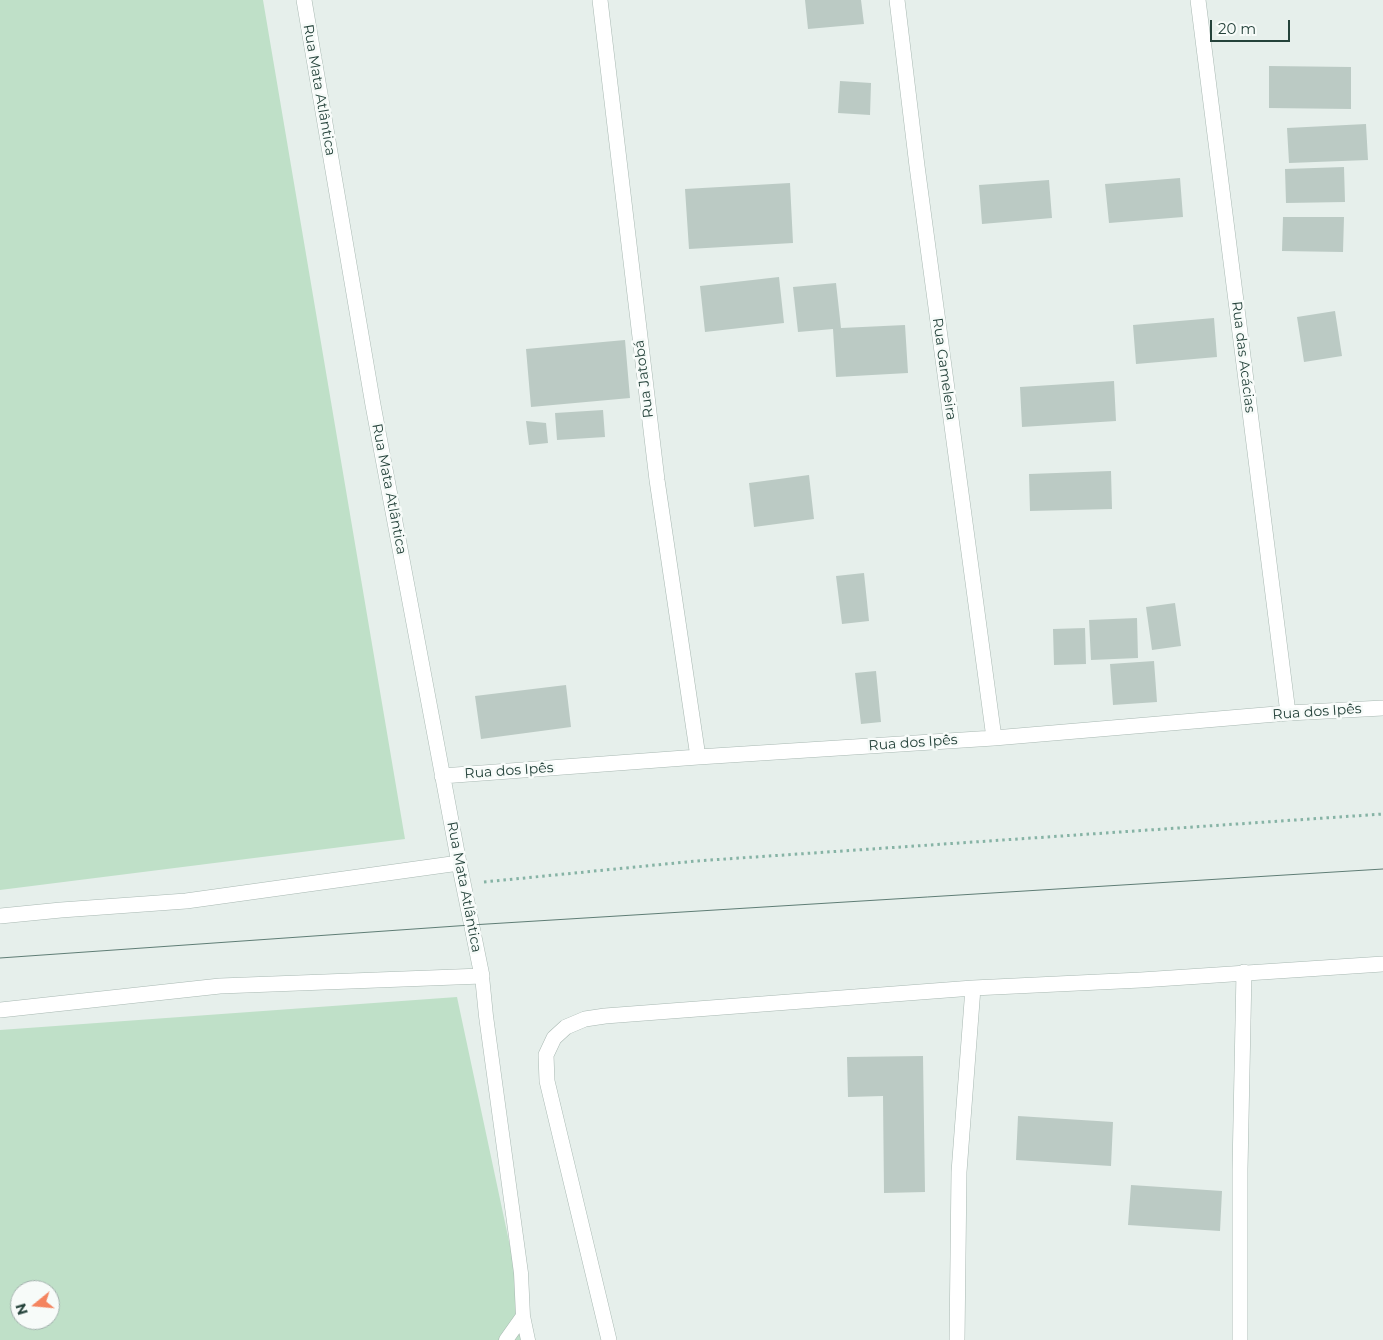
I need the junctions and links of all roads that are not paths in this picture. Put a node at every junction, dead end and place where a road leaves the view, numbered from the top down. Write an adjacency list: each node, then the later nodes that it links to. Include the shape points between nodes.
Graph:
1 (304, 0): 9 (street, Rua Mata Atlântica, via 373,405)
2 (600, 0): 8 (street, Rua Jatobá, via 657,480)
3 (897, 0): 7 (street, Rua Gameleira)
4 (1198, 0): 6 (street, Rua das Acácias)
5 (1383, 708): 6 (street, Rua dos Ipês)
6 (1288, 714): 7 (street, Rua dos Ipês)
7 (994, 738): 8 (street, Rua dos Ipês)
8 (698, 757): 9 (street, Rua dos Ipês)
9 (442, 776): 10 (street, Rua Mata Atlântica)
10 (459, 863): 11 (street, via 186,901); 14 (street, Rua Mata Atlântica)
11 (0, 916)
12 (1383, 964): 13 (street)
13 (1244, 972): 15 (street); 22 (street)
14 (482, 976): 16 (street, via 220,986); 17 (lane, via 521,1273)
15 (972, 988): 20 (street, via 606,1016 585,1019 566,1027 554,1038 546,1055 547,1081); 21 (street, via 960,1172)
16 (0, 1010)
17 (523, 1316): 18 (lane); 19 (lane)
18 (506, 1340)
19 (528, 1340)
20 (610, 1340)
21 (957, 1340)
22 (1240, 1340)

